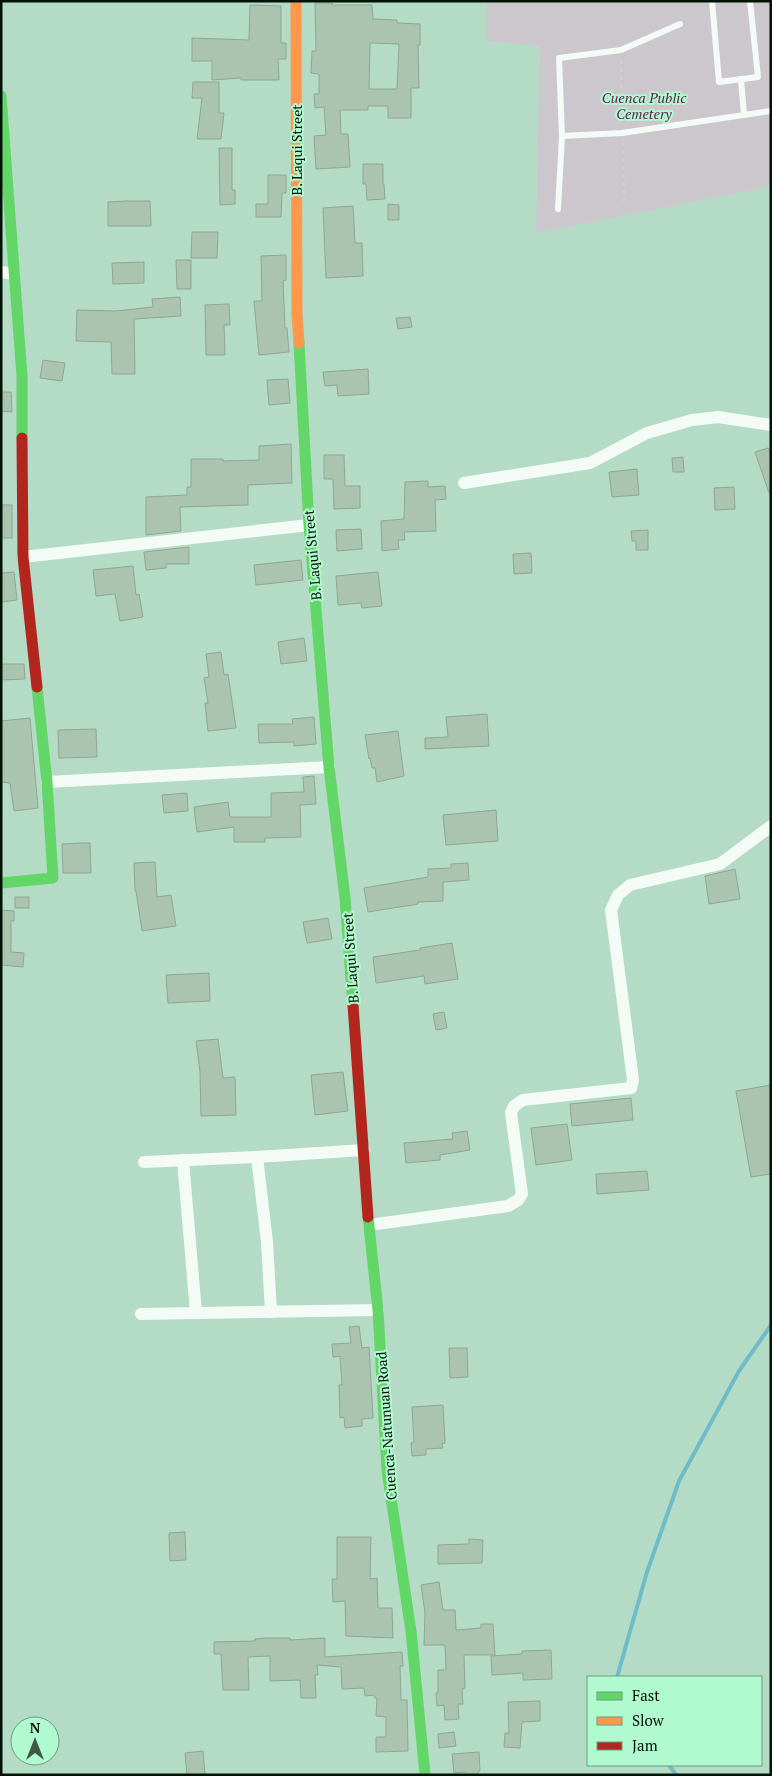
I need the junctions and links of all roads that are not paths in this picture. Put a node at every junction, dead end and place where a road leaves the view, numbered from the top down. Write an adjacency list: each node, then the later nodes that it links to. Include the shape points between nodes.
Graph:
1 (296, 1): 14 (main road, B. Laqui Street, via 297,314)
2 (712, 1): 5 (lane, via 720,82)
3 (750, 1): 5 (lane, via 758,76)
4 (680, 24): 9 (lane, via 621,50 559,58)
5 (742, 79): 8 (lane)
6 (1, 96): 11 (main road)
7 (771, 111): 8 (lane)
8 (744, 115): 9 (lane, via 622,133)
9 (562, 136): 10 (lane)
10 (558, 209)
11 (8, 273): 15 (main road, via 22,376)
12 (771, 425): 13 (street, via 718,417 692,420 647,433 590,463)
13 (464, 483)
14 (309, 525): 15 (street); 16 (main road, B. Laqui Street)
15 (22, 557): 17 (main road)
16 (329, 766): 17 (street); 20 (main road, B. Laqui Street, via 345,898)
17 (47, 782): 19 (main road, via 53,878)
18 (771, 826): 25 (street, via 720,864 630,885 618,895 611,910 633,1080 631,1088 523,1100 514,1106 511,1114 522,1194 508,1206)
19 (1, 883)
20 (361, 1107): 21 (main road, Cuenca-Natunuan Road)
21 (364, 1150): 22 (street); 25 (main road, Cuenca-Natunuan Road)
22 (258, 1157): 23 (street); 27 (street)
23 (183, 1160): 24 (street); 28 (street)
24 (144, 1162)
25 (369, 1225): 26 (main road, Cuenca-Natunuan Road)
26 (378, 1310): 27 (street); 30 (main road, Cuenca-Natunuan Road, via 387,1471 411,1630)
27 (271, 1312): 28 (street)
28 (196, 1313): 29 (street)
29 (141, 1314)
30 (425, 1775)

